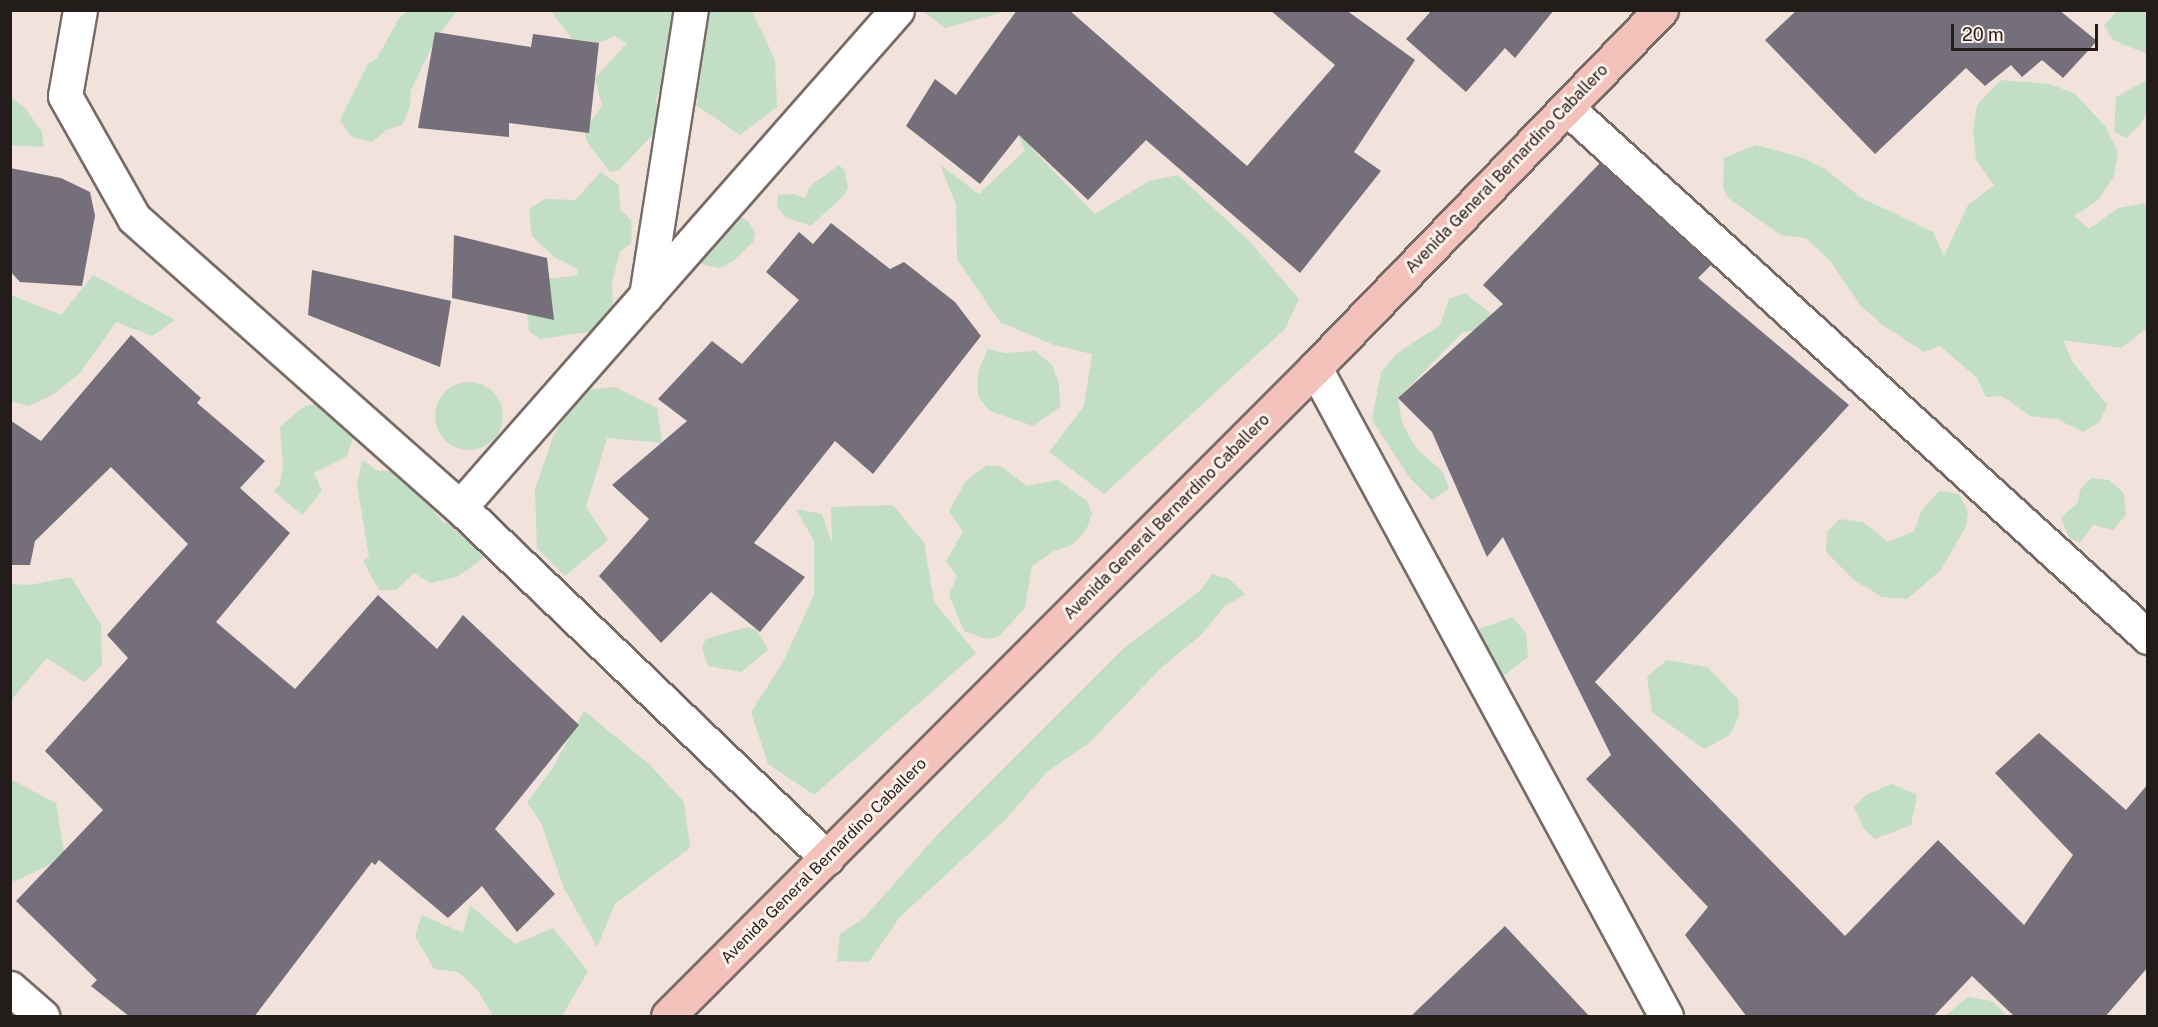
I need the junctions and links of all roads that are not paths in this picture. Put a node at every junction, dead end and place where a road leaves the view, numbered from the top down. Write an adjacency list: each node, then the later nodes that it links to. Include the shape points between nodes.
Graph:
1 (80, 10): 8 (street, via 65,96 134,218)
2 (692, 10): 6 (street)
3 (897, 10): 6 (street)
4 (1661, 10): 5 (main road, Avenida General Bernardino Caballero)
5 (1567, 108): 7 (main road, Avenida General Bernardino Caballero); 9 (street)
6 (646, 296): 8 (street)
7 (1315, 368): 10 (main road, Avenida General Bernardino Caballero); 14 (street)
8 (460, 507): 10 (street)
9 (2148, 637)
10 (828, 858): 13 (main road, Avenida General Bernardino Caballero)
11 (10, 988): 12 (street)
12 (42, 1017)
13 (668, 1017)
14 (1666, 1017)

